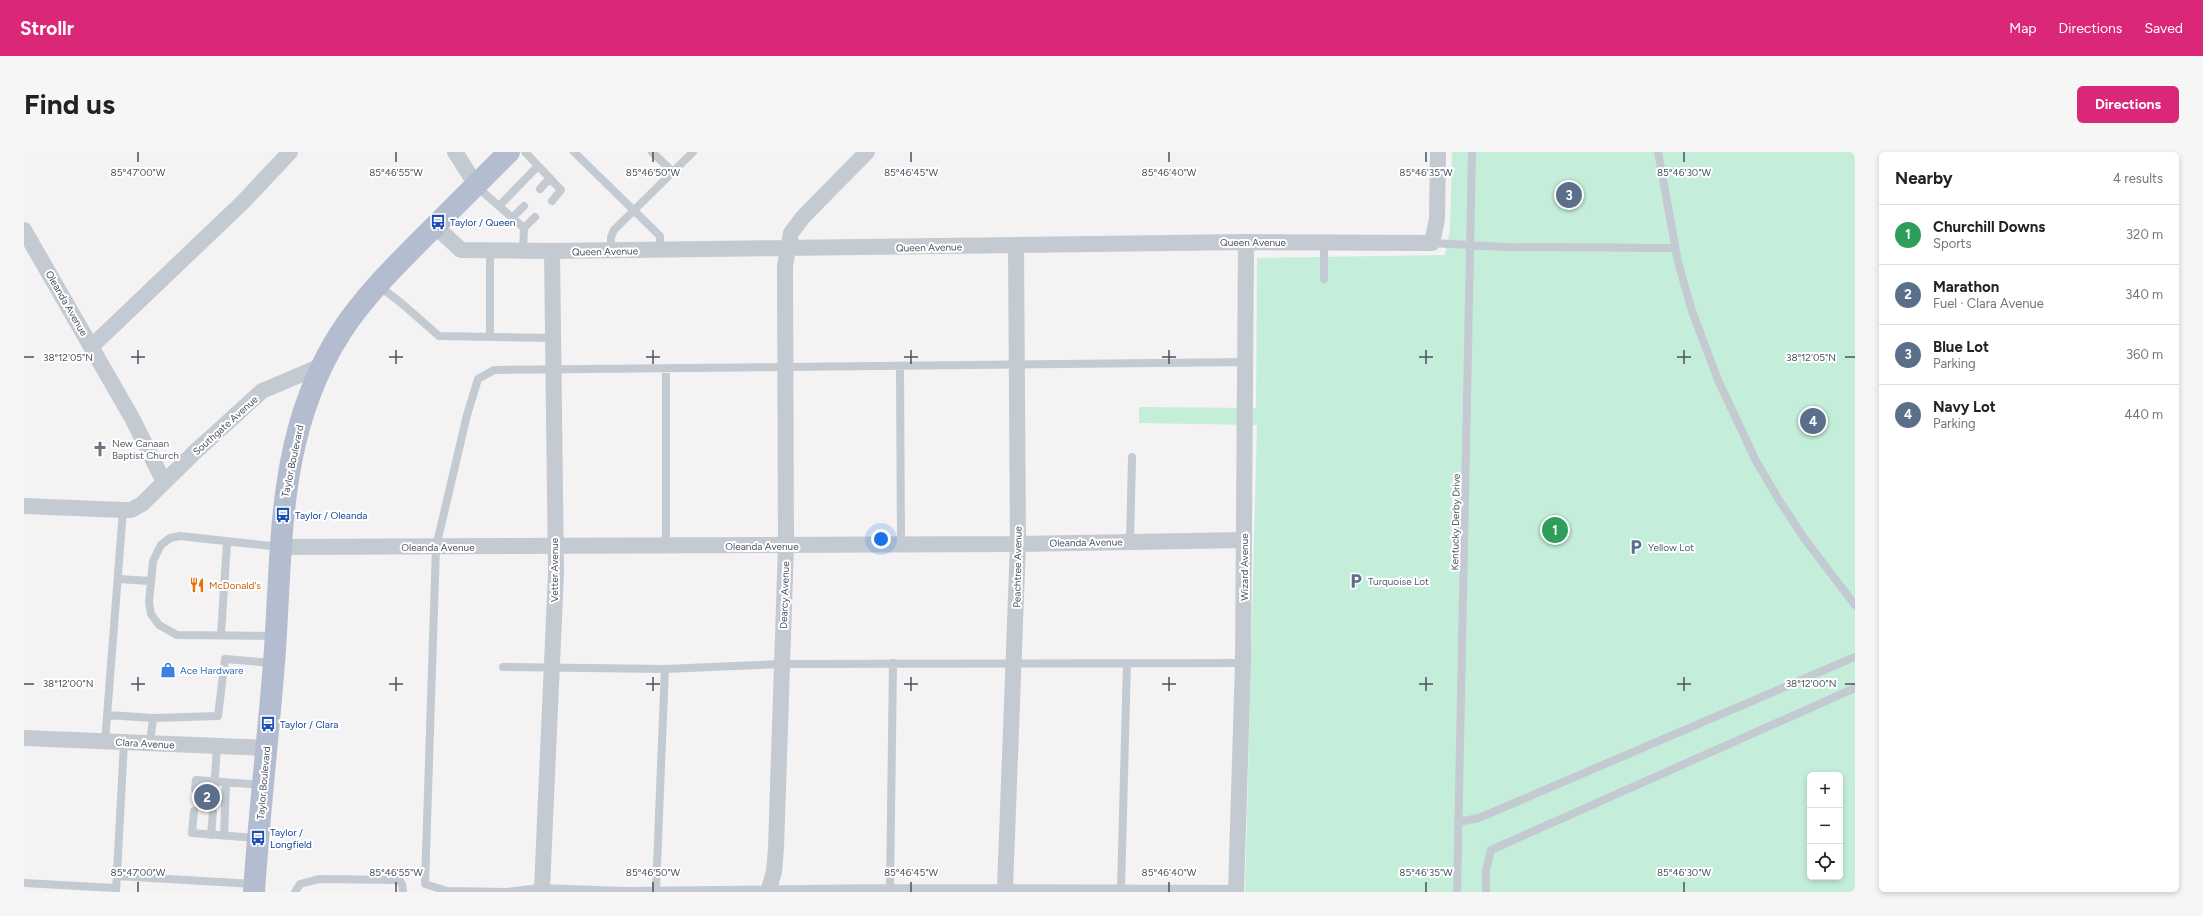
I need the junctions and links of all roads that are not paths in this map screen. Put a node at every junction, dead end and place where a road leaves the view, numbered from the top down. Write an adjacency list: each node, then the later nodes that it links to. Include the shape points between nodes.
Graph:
1 (290, 152): 42 (street, via 237,207)
2 (456, 152): 15 (street)
3 (509, 152): 15 (main road, Taylor Boulevard)
4 (525, 152): 12 (lane)
5 (574, 152): 20 (lane)
6 (652, 152): 13 (lane)
7 (693, 152): 13 (lane)
8 (867, 152): 31 (street, Dearcy Avenue, via 803,217 791,233)
9 (1438, 152): 28 (street, via 1437,219)
10 (1472, 152): 29 (lane, Kentucky Derby Drive)
11 (1658, 152): 32 (lane)
12 (538, 166): 14 (lane); 18 (lane)
13 (673, 172): 20 (lane)
14 (550, 178): 16 (lane); 17 (lane, via 561,190)
15 (476, 185): 18 (lane); 23 (main road, Taylor Boulevard)
16 (540, 189)
17 (552, 201)
18 (499, 206): 21 (lane)
19 (524, 206): 21 (lane)
20 (635, 210): 33 (lane, via 660,236); 37 (lane, via 614,230 611,236)
21 (513, 217): 24 (lane)
22 (535, 217): 24 (lane)
23 (435, 226): 34 (street, Queen Avenue, via 461,250); 39 (main road, Taylor Boulevard)
24 (524, 228): 35 (lane)
25 (24, 230): 42 (street, Oleanda Avenue)
26 (1246, 242): 27 (street, Queen Avenue); 30 (street, Queen Avenue); 43 (street, Wizard Avenue)
27 (1324, 242): 28 (street, Queen Avenue); 38 (lane)
28 (1432, 243): 29 (lane)
29 (1471, 245): 32 (lane); 94 (lane, Kentucky Derby Drive)
30 (1016, 246): 31 (street, Queen Avenue); 44 (street, Peachtree Avenue)
31 (787, 248): 33 (street, Queen Avenue); 47 (street, Dearcy Avenue)
32 (1674, 248): 66 (lane, via 1692,311 1715,373 1756,461 1804,538)
33 (660, 250): 37 (street, Queen Avenue)
34 (490, 251): 35 (street, Queen Avenue); 40 (lane)
35 (523, 251): 36 (street, Queen Avenue)
36 (552, 251): 37 (street, Queen Avenue); 41 (street, Vetter Avenue)
37 (611, 251)
38 (1324, 279)
39 (378, 285): 40 (lane, via 439,336); 45 (main road, Taylor Boulevard, via 341,332)
40 (490, 336): 41 (lane)
41 (552, 338): 49 (street, Vetter Avenue)
42 (92, 346): 51 (street, Oleanda Avenue)
43 (1247, 362): 44 (lane); 54 (street, Wizard Avenue)
44 (1017, 364): 46 (lane); 57 (street, Peachtree Avenue)
45 (321, 366): 51 (street, Southgate Avenue, via 262,391); 62 (main road, Taylor Boulevard, via 305,405 294,445 286,484)
46 (900, 366): 47 (lane); 58 (lane)
47 (785, 368): 48 (lane); 61 (street, Dearcy Avenue)
48 (666, 369): 49 (lane); 60 (lane)
49 (553, 371): 59 (street, Vetter Avenue); 63 (lane, via 494,370 478,379 467,414)
50 (1132, 457): 56 (lane)
51 (164, 482): 53 (street, Southgate Avenue, via 137,508)
52 (24, 506): 53 (street, Southgate Avenue)
53 (123, 510): 64 (lane)
54 (1244, 540): 56 (street, Oleanda Avenue); 74 (street, Wizard Avenue)
55 (227, 542): 62 (lane); 65 (lane, via 180,536 170,538 161,545 153,560); 67 (lane)
56 (1130, 542): 57 (street, Oleanda Avenue)
57 (1018, 544): 58 (street, Oleanda Avenue); 70 (street, Peachtree Avenue)
58 (901, 545): 61 (street, Oleanda Avenue)
59 (554, 546): 60 (street, Oleanda Avenue); 63 (street, Oleanda Avenue); 77 (street, Vetter Avenue, via 556,573)
60 (666, 546): 61 (street, Oleanda Avenue)
61 (786, 546): 75 (street, Dearcy Avenue)
62 (281, 547): 63 (street, Oleanda Avenue); 68 (main road, Taylor Boulevard)
63 (436, 547): 111 (lane, via 425,884 447,891)
64 (118, 579): 65 (lane); 80 (lane)
65 (150, 581): 67 (lane, via 151,614 159,625 177,635)
66 (1855, 605)
67 (221, 635): 68 (lane)
68 (276, 636): 72 (main road, Taylor Boulevard)
69 (1855, 657): 94 (lane, via 1479,818)
70 (1014, 662): 71 (lane); 73 (lane); 103 (street, Peachtree Avenue)
71 (1127, 662): 74 (lane); 104 (lane)
72 (274, 663): 81 (lane, via 225,659 218,716); 87 (main road, Taylor Boulevard)
73 (893, 663): 75 (lane); 102 (lane)
74 (1243, 663): 108 (street, Wizard Avenue)
75 (782, 664): 78 (lane); 107 (street, Dearcy Avenue, via 776,848)
76 (503, 668): 77 (lane)
77 (552, 669): 78 (lane); 101 (street, Vetter Avenue)
78 (665, 669): 105 (lane)
79 (1855, 688): 113 (lane, via 1491,850 1486,870)
80 (107, 714): 81 (lane); 83 (lane)
81 (153, 718): 85 (lane)
82 (24, 738): 83 (street, Clara Avenue)
83 (105, 742): 84 (street, Clara Avenue)
84 (124, 742): 85 (street, Clara Avenue); 98 (lane)
85 (150, 744): 86 (street, Clara Avenue)
86 (217, 746): 87 (street, Clara Avenue); 90 (lane)
87 (266, 748): 89 (main road, Taylor Boulevard)
88 (226, 782): 89 (lane); 90 (lane); 96 (lane)
89 (263, 785): 97 (main road, Taylor Boulevard)
90 (214, 786): 91 (lane, via 196,780)
91 (195, 789)
92 (194, 811): 95 (lane, via 192,834)
93 (213, 812): 95 (lane)
94 (1458, 822): 112 (lane, Kentucky Derby Drive)
95 (212, 835): 96 (lane)
96 (224, 836): 97 (lane)
97 (258, 838): 100 (main road, Taylor Boulevard)
98 (117, 876): 100 (lane); 106 (lane)
99 (24, 883): 106 (lane)
100 (255, 888)
101 (542, 888): 105 (lane, via 625,891); 111 (lane)
102 (890, 888): 103 (lane); 107 (lane)
103 (1005, 888): 104 (lane)
104 (1122, 888): 108 (lane)
105 (656, 889): 107 (lane)
106 (116, 890)
107 (769, 890)
108 (1236, 891)
109 (295, 892): 110 (lane, via 300,884 319,879 384,879 399,880)
110 (403, 892)
111 (507, 892)
112 (1457, 892)
113 (1486, 892)

